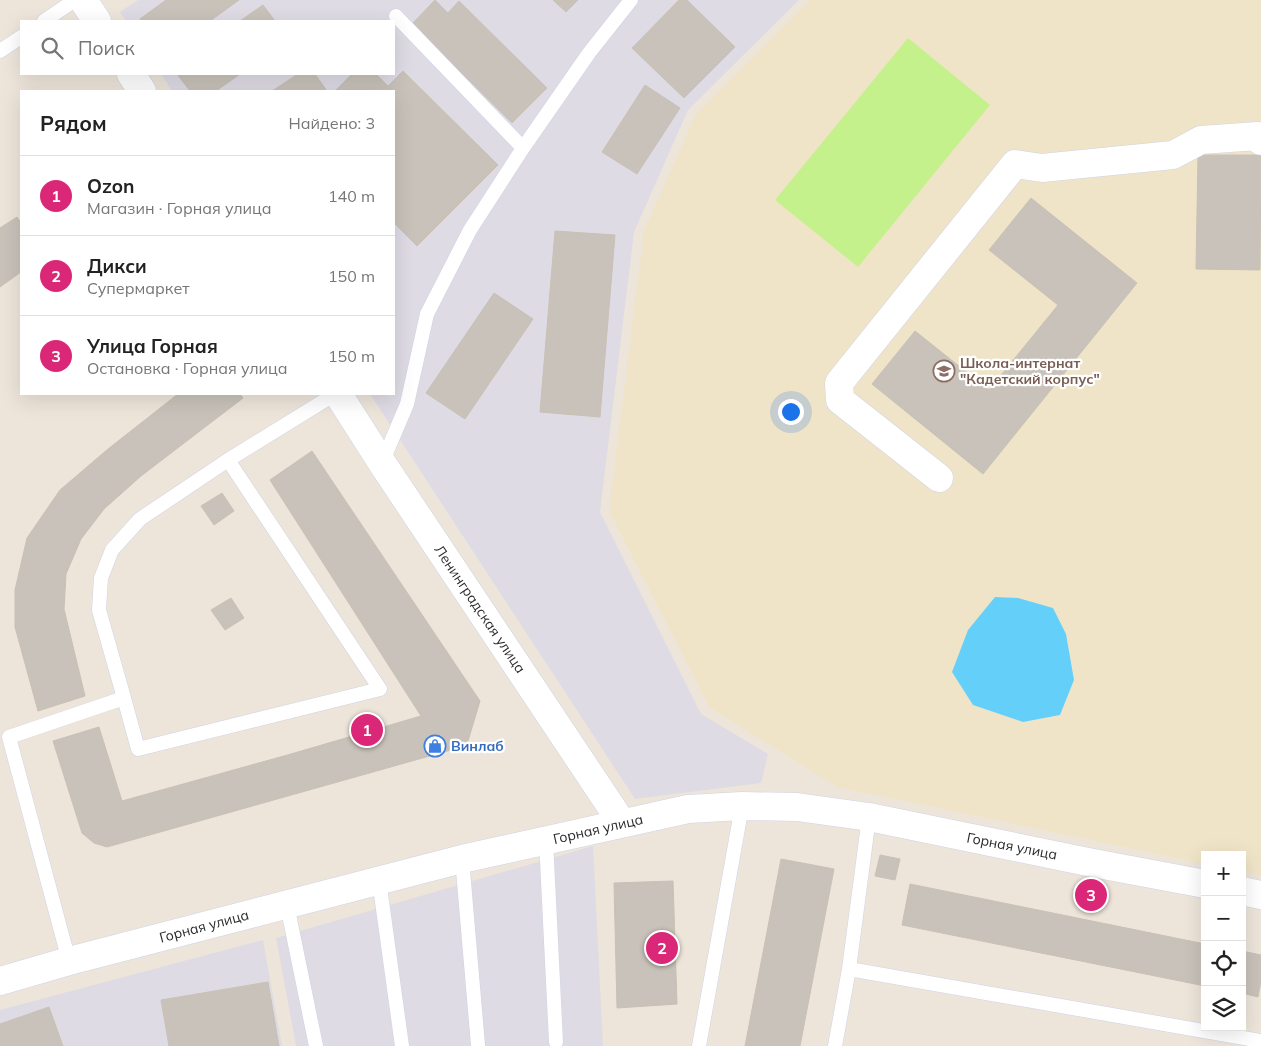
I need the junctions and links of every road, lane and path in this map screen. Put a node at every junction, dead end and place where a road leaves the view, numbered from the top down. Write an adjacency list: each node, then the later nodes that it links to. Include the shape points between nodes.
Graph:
1 (75, 0): 5 (lane)
2 (83, 0): 6 (street)
3 (631, 0): 12 (lane)
4 (396, 16): 12 (lane)
5 (45, 20)
6 (95, 20)
7 (20, 38): 8 (lane)
8 (0, 52)
9 (132, 75): 10 (street)
10 (141, 90)
11 (1261, 140): 17 (street, via 1258,136 1202,140 1173,155 1042,168 1015,164 838,383 840,400)
12 (522, 148): 16 (lane, via 470,230 427,314 407,404)
13 (335, 395): 15 (lane)
14 (338, 395): 16 (street, Ленинградская улица)
15 (228, 460): 18 (lane, via 140,519 112,550 101,578 100,610); 18 (lane, via 380,689 138,749)
16 (382, 462): 21 (street, Ленинградская улица)
17 (939, 478)
18 (124, 698): 29 (lane, via 9,737)
19 (742, 806): 20 (street, Горная улица, via 797,807); 21 (street, Горная улица, via 688,809); 37 (lane)
20 (869, 818): 25 (street, Горная улица); 30 (lane)
21 (622, 823): 22 (street, Горная улица)
22 (546, 840): 23 (street, Горная улица); 33 (lane)
23 (462, 859): 24 (street, Горная улица); 34 (lane)
24 (380, 880): 28 (street, Горная улица); 36 (lane)
25 (1201, 883)
26 (1246, 892): 27 (street)
27 (1261, 895)
28 (287, 904): 29 (street, Горная улица); 35 (lane)
29 (69, 961): 31 (street, Горная улица)
30 (849, 969): 32 (lane); 38 (lane)
31 (0, 981)
32 (1261, 1040)
33 (556, 1042)
34 (478, 1045)
35 (316, 1046)
36 (402, 1046)
37 (698, 1046)
38 (835, 1046)

